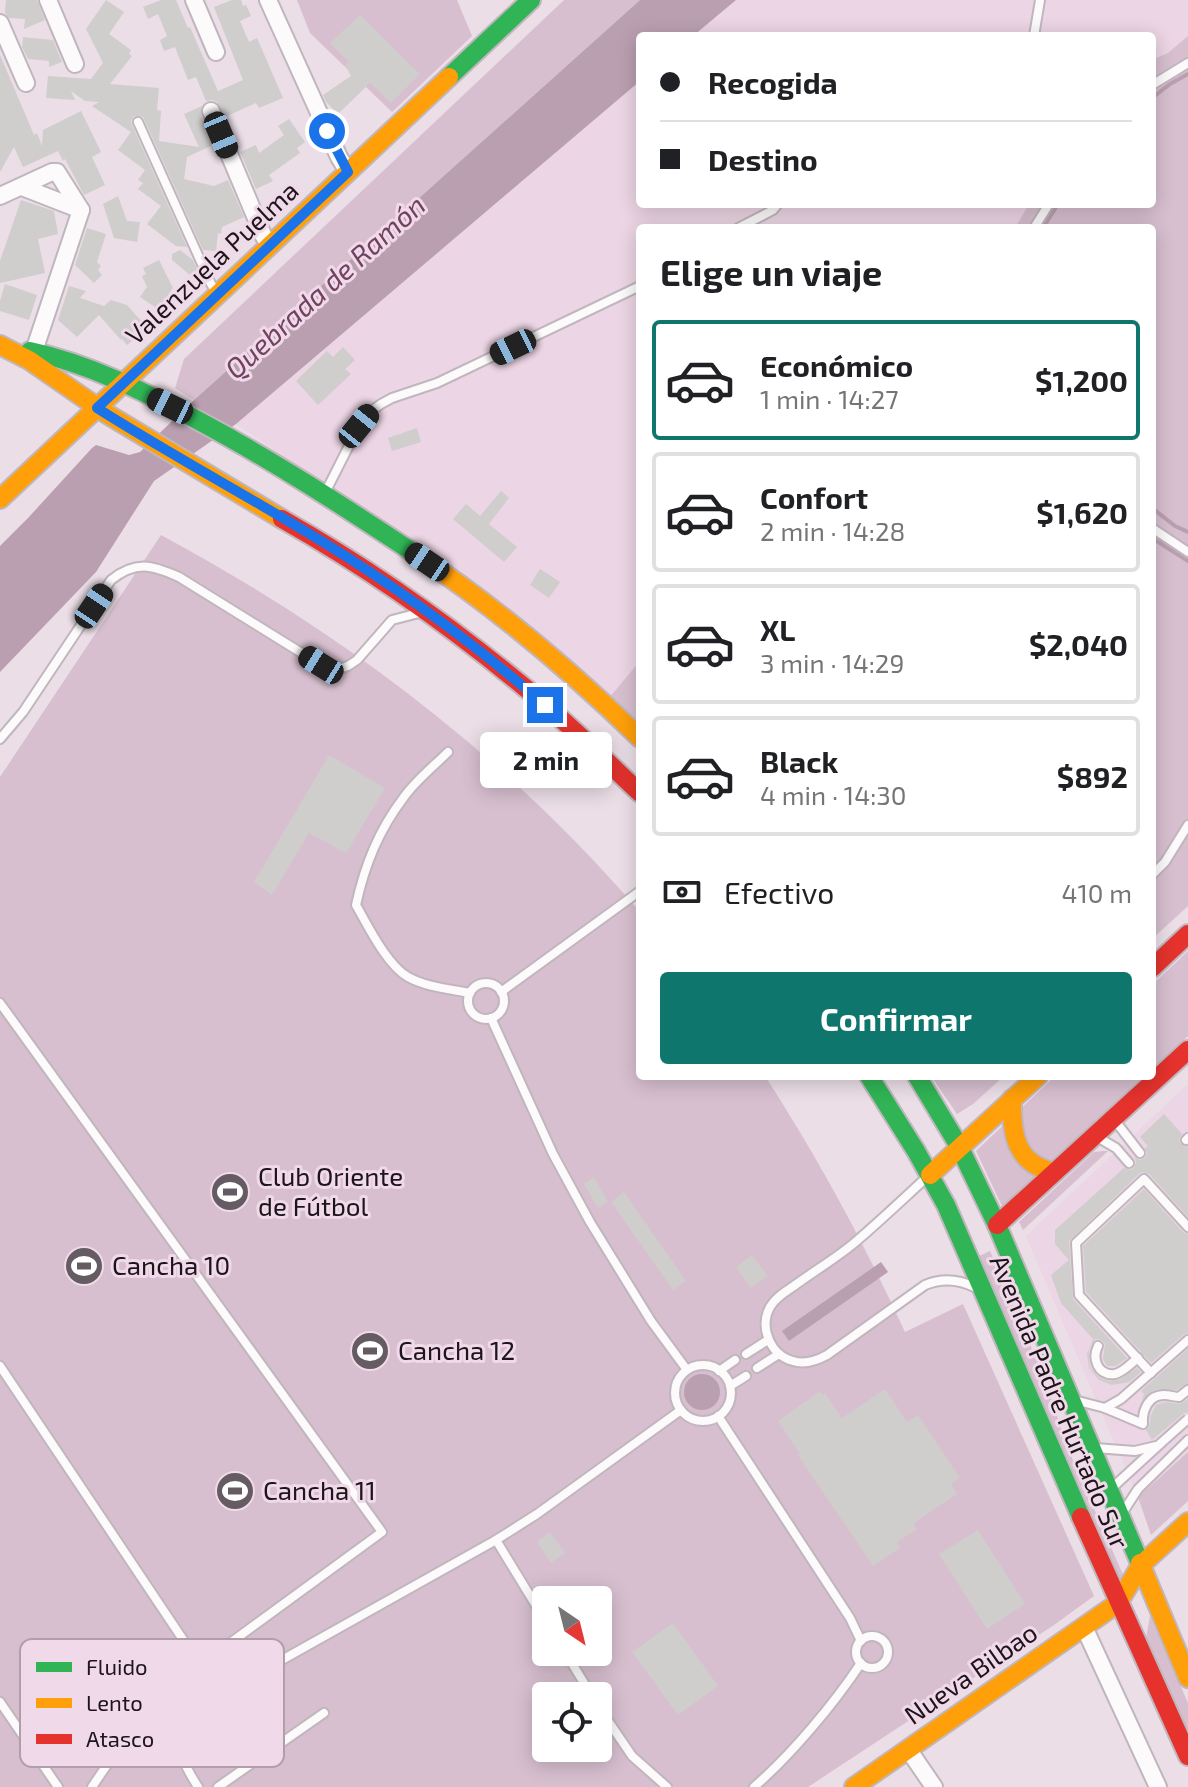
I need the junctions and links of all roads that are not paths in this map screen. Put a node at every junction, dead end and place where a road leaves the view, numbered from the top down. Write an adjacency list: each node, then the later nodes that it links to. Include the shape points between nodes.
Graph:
1 (48, 0): 10 (street)
2 (194, 0): 8 (street)
3 (268, 0): 15 (street)
4 (531, 0): 15 (main road, Valenzuela Puelma)
5 (1040, 0): 7 (lane)
6 (0, 23): 11 (street)
7 (1035, 32)
8 (216, 52)
9 (1188, 63): 12 (lane)
10 (75, 64)
11 (26, 83)
12 (1156, 83)
13 (211, 111): 21 (street)
14 (138, 122): 23 (lane)
15 (348, 172): 21 (main road, Valenzuela Puelma)
16 (22, 187): 17 (street); 19 (street); 19 (street, via 57,172)
17 (0, 196)
18 (775, 208): 20 (lane)
19 (81, 210): 25 (street)
20 (746, 224)
21 (269, 245): 23 (main road, Valenzuela Puelma)
22 (636, 288): 28 (lane, via 437,383 381,404 359,426)
23 (218, 293): 26 (main road, Valenzuela Puelma)
24 (3, 346): 25 (main road); 27 (main road)
25 (34, 351): 26 (main road)
26 (123, 382): 27 (main road, Valenzuela Puelma); 28 (main road, via 242,444)
27 (97, 408): 29 (main road, Valenzuela Puelma); 32 (main road, via 325,543)
28 (324, 495): 33 (main road, via 480,601)
29 (0, 499)
30 (1156, 531): 31 (lane)
31 (1188, 552)
32 (426, 611): 34 (lane, via 392,620 357,660 339,669 321,665 179,577 144,566 123,570); 36 (main road, via 522,685)
33 (636, 731)
34 (0, 739)
35 (448, 752): 43 (lane, via 405,794 378,836 356,905 400,972)
36 (636, 789)
37 (1188, 825): 38 (lane)
38 (1156, 871)
39 (636, 894): 42 (lane)
40 (1188, 934): 41 (main road)
41 (1156, 964)
42 (501, 992): 43 (lane, via 488,983); 45 (lane, via 502,1007)
43 (470, 993): 45 (lane, via 472,1012)
44 (0, 1003): 96 (lane, via 382,1532)
45 (491, 1018): 73 (lane, via 590,1222)
46 (1188, 1050): 47 (main road)
47 (1156, 1079)
48 (871, 1080): 59 (main road, Avenida Padre Hurtado Sur)
49 (919, 1080): 55 (main road, Avenida Padre Hurtado Sur)
50 (1033, 1080): 52 (main road)
51 (1155, 1080): 53 (main road)
52 (1012, 1099): 55 (main road); 58 (main road, via 1012,1130 1019,1149 1038,1168)
53 (1113, 1119): 54 (main road); 56 (lane)
54 (1095, 1136): 57 (lane); 58 (main road)
55 (959, 1146): 59 (main road); 61 (main road, Avenida Padre Hurtado Sur)
56 (1140, 1153)
57 (1129, 1163)
58 (1055, 1172): 61 (main road)
59 (930, 1175): 60 (main road, Avenida Padre Hurtado Sur); 64 (lane, via 853,1244 775,1300 765,1323)
60 (946, 1205): 61 (main road); 63 (main road, Avenida Padre Hurtado Sur)
61 (997, 1225): 79 (main road, Avenida Padre Hurtado Sur)
62 (1188, 1227): 69 (lane, via 1144,1179 1076,1243 1079,1295)
63 (982, 1292): 68 (lane, via 958,1281 933,1282 820,1359 794,1362); 93 (main road, Avenida Padre Hurtado Sur)
64 (768, 1340): 67 (lane); 68 (lane)
65 (1188, 1340): 75 (lane)
66 (1098, 1346): 69 (lane, via 1095,1362 1106,1373 1117,1373)
67 (746, 1354)
68 (779, 1354): 72 (lane)
69 (1138, 1358): 75 (lane)
70 (735, 1360): 74 (lane)
71 (0, 1366): 95 (lane)
72 (757, 1368)
73 (687, 1370): 74 (lane, via 703,1365); 81 (lane, via 676,1384)
74 (719, 1371): 77 (lane)
75 (1151, 1373): 80 (lane)
76 (746, 1376): 77 (lane)
77 (730, 1386): 82 (lane, via 729,1403)
78 (1188, 1390): 80 (lane, via 1179,1397 1154,1398 1143,1412 1143,1424)
79 (1070, 1398): 80 (lane); 86 (main road, Avenida Padre Hurtado Sur)
80 (1105, 1408)
81 (681, 1410): 82 (lane, via 702,1421); 90 (lane)
82 (718, 1416): 97 (lane)
83 (1188, 1419): 85 (lane, bridge)
84 (1188, 1440): 88 (lane, via 1138,1489)
85 (1159, 1444): 86 (lane, via 1135,1451); 87 (lane)
86 (1091, 1448): 87 (main road, Avenida Padre Hurtado Sur)
87 (1109, 1491): 88 (main road, Avenida Padre Hurtado Sur)
88 (1120, 1516): 91 (main road, Avenida Padre Hurtado Sur)
89 (1188, 1522): 91 (main road)
90 (496, 1540): 92 (lane); 98 (lane)
91 (1141, 1565): 93 (main road); 100 (main road, Avenida Padre Hurtado Sur)
92 (532, 1599)
93 (1118, 1603): 94 (main road, Nueva Bilbao); 107 (main road, Avenida Padre Hurtado Sur)
94 (1084, 1627): 106 (main road, Nueva Bilbao); 120 (street)
95 (183, 1639)
96 (236, 1639)
97 (861, 1641): 99 (lane); 99 (lane, via 878,1638 888,1653 878,1667)
98 (284, 1659)
99 (861, 1663): 117 (lane)
100 (1188, 1678)
101 (0, 1702): 104 (lane)
102 (324, 1713): 105 (lane)
103 (612, 1727): 116 (lane, via 632,1756)
104 (20, 1731)
105 (284, 1741)
106 (908, 1749): 118 (main road, Nueva Bilbao); 119 (street)
107 (1188, 1756)
108 (44, 1767): 112 (lane)
109 (106, 1767): 113 (lane)
110 (186, 1767): 114 (lane)
111 (247, 1767): 115 (lane)
112 (58, 1787)
113 (92, 1787)
114 (198, 1787)
115 (218, 1787)
116 (667, 1787)
117 (754, 1787)
118 (854, 1787)
119 (934, 1787)
120 (1158, 1787)

